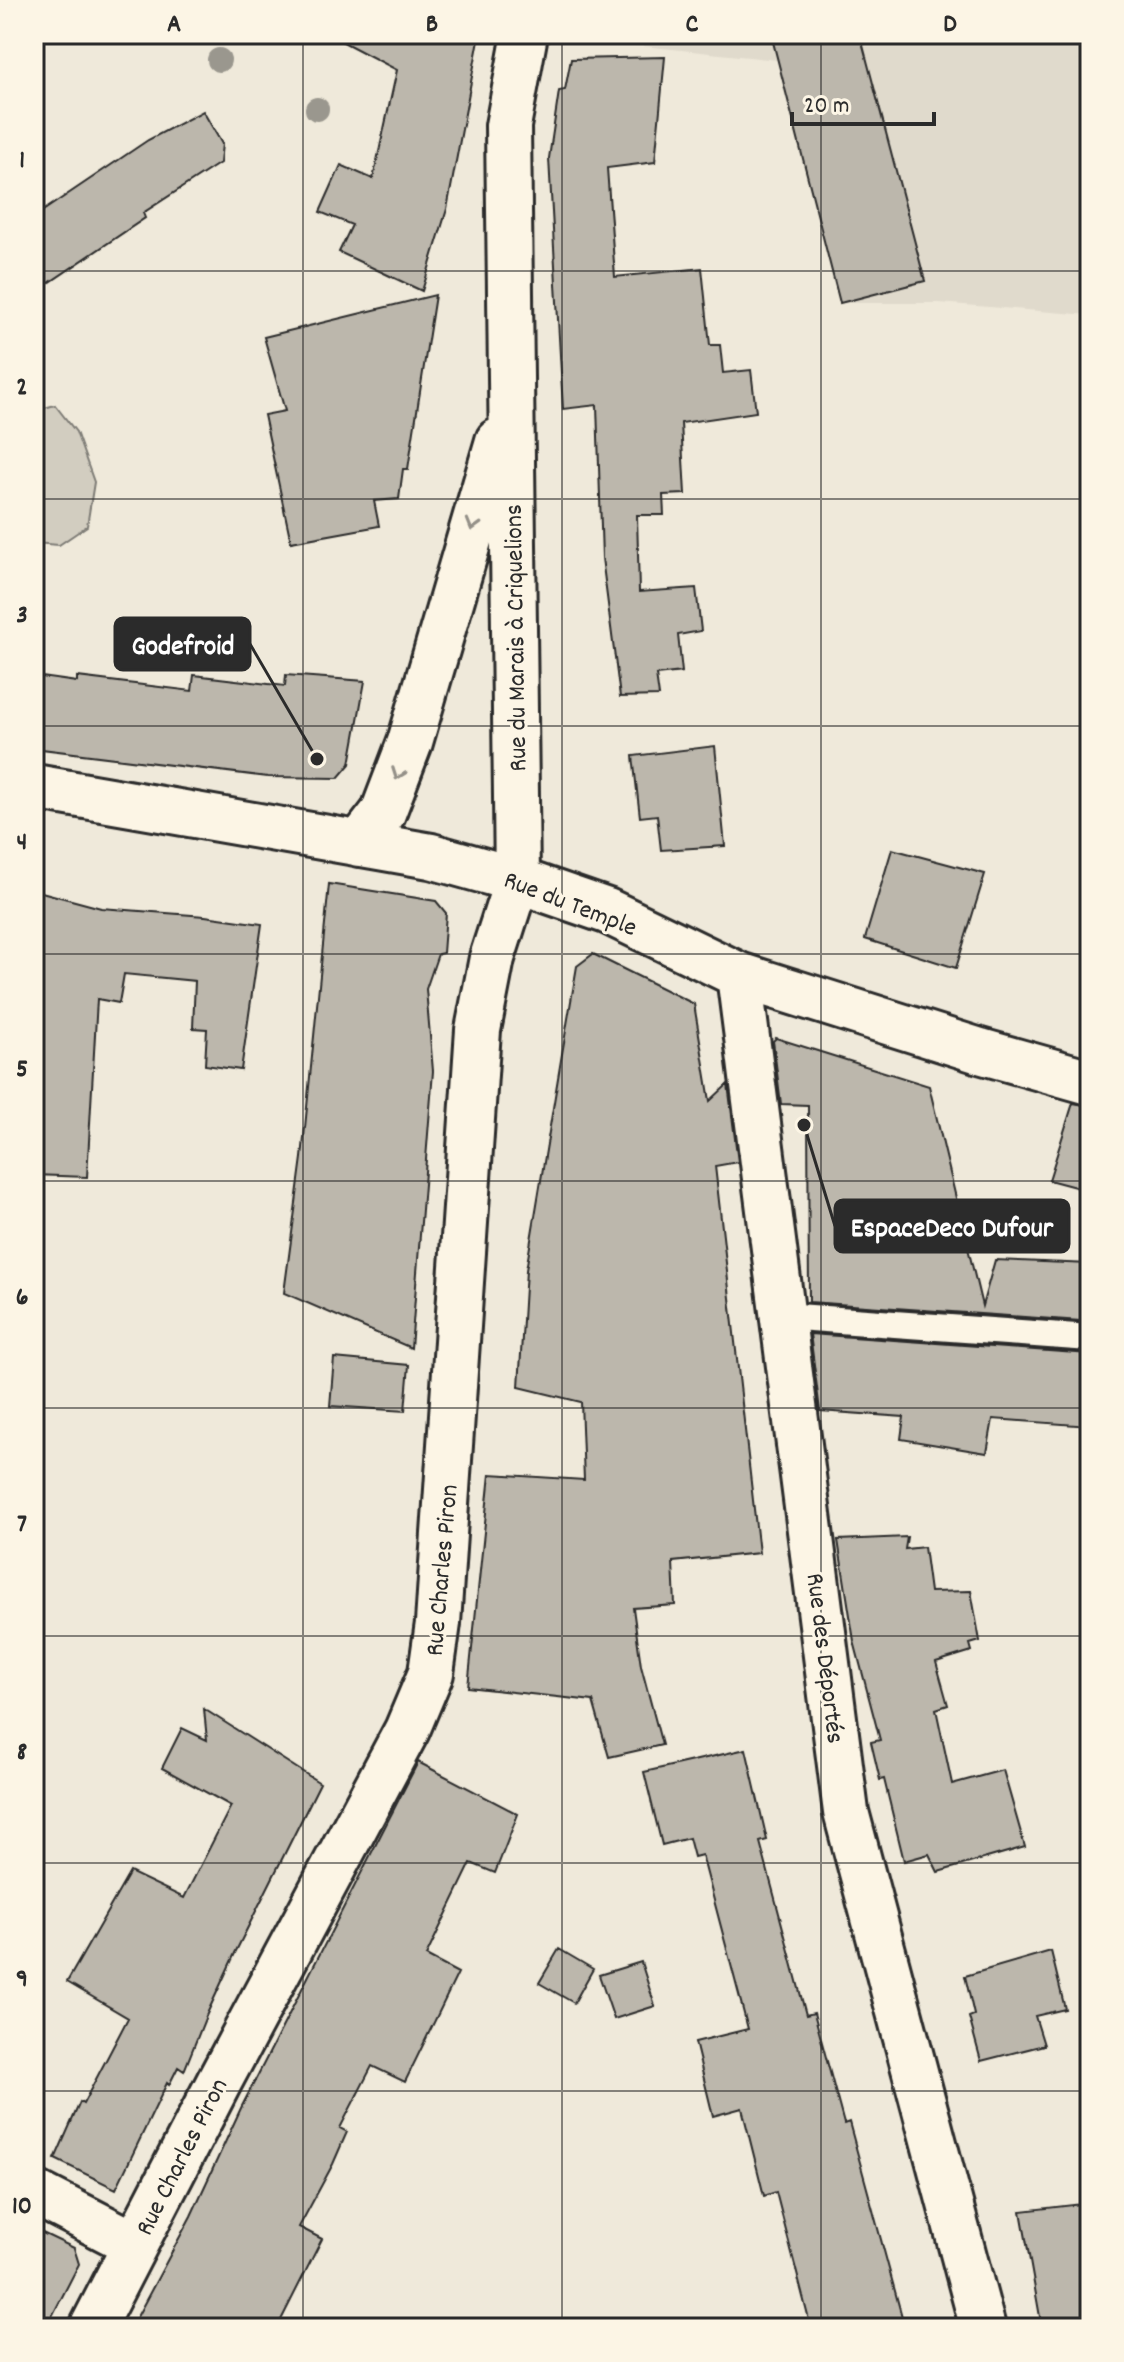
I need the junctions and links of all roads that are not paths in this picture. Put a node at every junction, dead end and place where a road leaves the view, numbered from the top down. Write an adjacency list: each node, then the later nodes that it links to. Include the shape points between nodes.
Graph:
1 (525, 34): 2 (street, Rue du Marais à Criquelions, via 508,126)
2 (511, 396): 4 (street, Rue du Marais à Criquelions, one-way to 4, via 410,742 383,813); 5 (street, Rue du Marais à Criquelions)
3 (34, 787): 4 (street, Rue du Temple)
4 (359, 844): 5 (street, Rue du Temple, via 431,856)
5 (517, 880): 6 (street, Rue du Temple, via 607,911); 11 (street, Rue Charles Piron, via 492,958 478,1030 431,1673 407,1730)
6 (739, 975): 7 (street, Rue du Temple); 8 (street, Rue des Déportés)
7 (1090, 1082)
8 (783, 1316): 9 (lane); 13 (street, Rue des Déportés, via 846,1812)
9 (1090, 1338)
10 (34, 2192): 11 (street)
11 (135, 2244): 12 (street, Rue Charles Piron)
12 (92, 2328)
13 (983, 2328)

